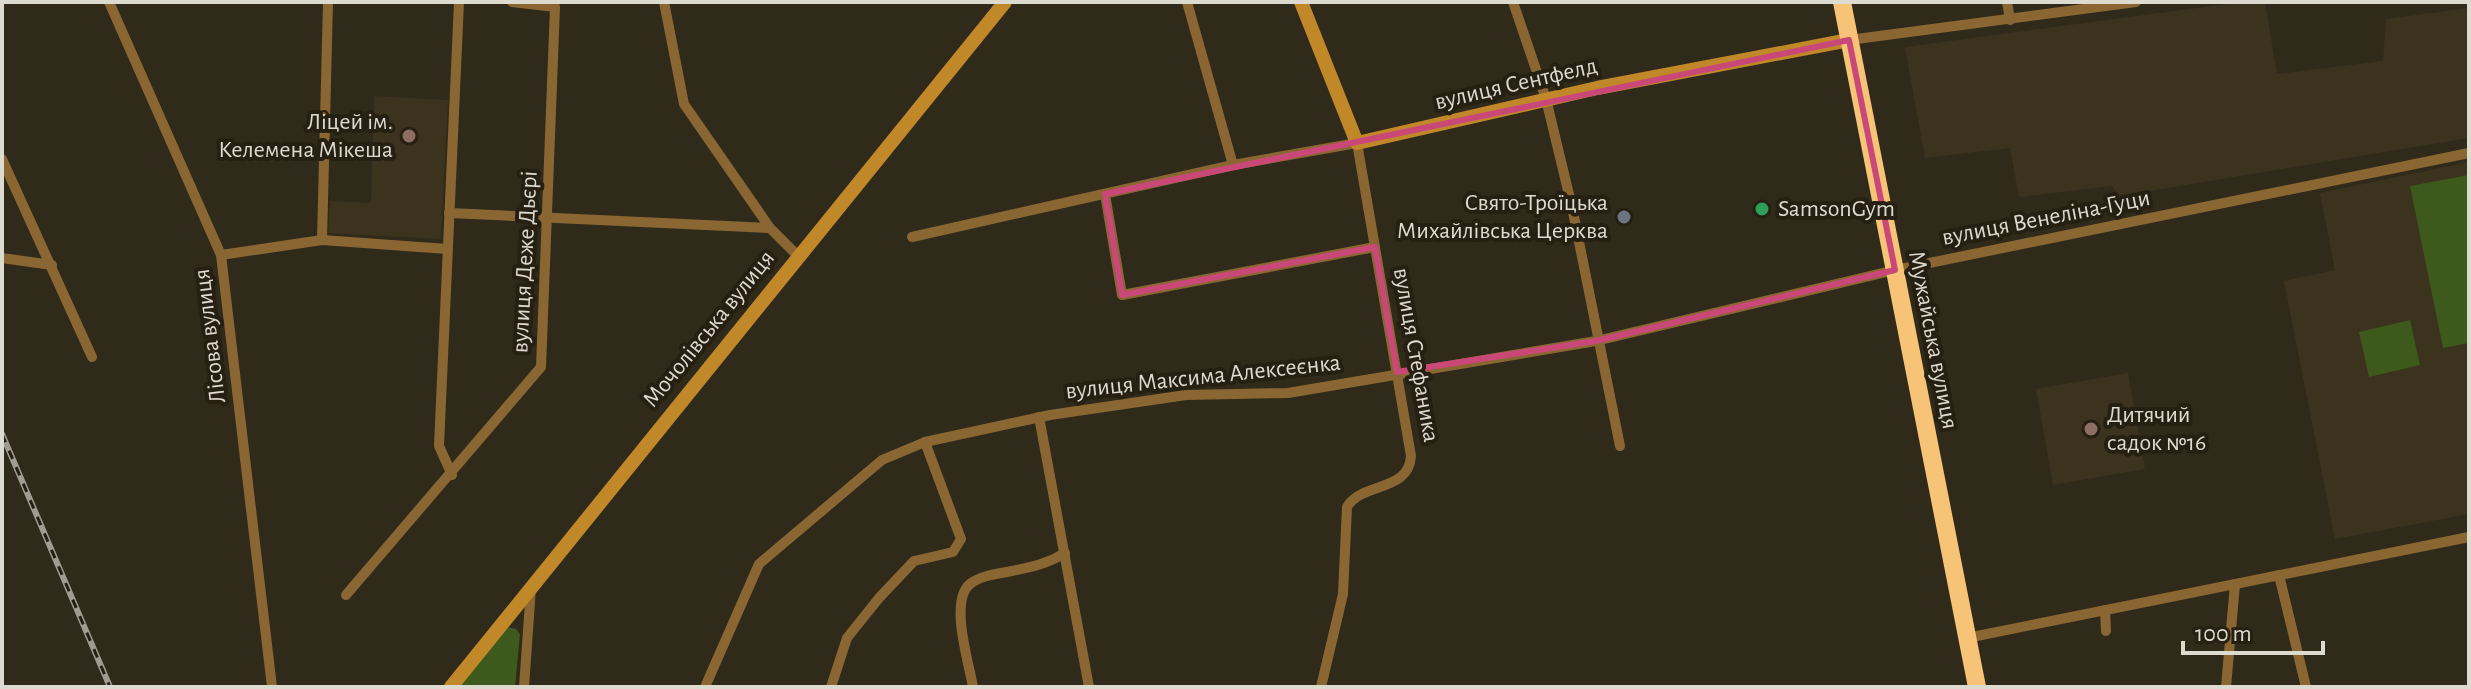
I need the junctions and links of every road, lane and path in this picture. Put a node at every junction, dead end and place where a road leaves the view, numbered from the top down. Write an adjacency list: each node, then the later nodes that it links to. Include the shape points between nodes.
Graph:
1 (109, 2): 28 (street, Лісова вулиця)
2 (328, 2): 25 (street)
3 (459, 2): 21 (street)
4 (512, 2): 22 (street, вулиця Деже Дьєрі, via 555,7)
5 (664, 2): 23 (street, via 684,104)
6 (1005, 2): 29 (main road, Мочолівська вулиця)
7 (1187, 2): 19 (street)
8 (1301, 2): 16 (main road, вулиця Стефаника)
9 (1513, 2): 15 (street)
10 (1842, 2): 14 (highway, Мужайська вулиця)
11 (2007, 2): 13 (street)
12 (2136, 2): 13 (street, вулиця Сентфелд)
13 (2010, 20): 14 (street, вулиця Сентфелд)
14 (1849, 40): 15 (main road, вулиця Сентфелд); 32 (highway, Мужайська вулиця)
15 (1546, 99): 16 (main road, вулиця Сентфелд); 33 (street)
16 (1357, 143): 19 (street, вулиця Сентфелд); 26 (street, вулиця Стефаника)
17 (2469, 153): 32 (street, вулиця Венеліна-Гуци)
18 (2, 159): 31 (street)
19 (1233, 165): 20 (street, вулиця Сентфелд)
20 (1105, 194): 24 (street, вулиця Сентфелд); 26 (street, via 1122,295)
21 (449, 213): 22 (street); 27 (street)
22 (548, 219): 23 (street); 39 (street, вулиця Деже Дьєрі, via 541,367)
23 (770, 228): 29 (street)
24 (912, 237)
25 (322, 240): 27 (street); 28 (street)
26 (1375, 247): 35 (street, вулиця Стефаника)
27 (447, 249): 39 (street, via 439,446)
28 (221, 255): 49 (street, Лісова вулиця)
29 (797, 255): 44 (main road, Мочолівська вулиця)
30 (2, 258): 31 (street)
31 (52, 265): 34 (street)
32 (1895, 270): 33 (street, вулиця Венеліна-Гуци); 48 (highway, Мужайська вулиця)
33 (1596, 341): 35 (street, вулиця Венеліна-Гуци); 38 (street)
34 (92, 357)
35 (1397, 372): 36 (street, вулиця Максима Алексеєнка, via 1288,393 1186,395); 56 (street, вулиця Стефаника, via 1411,465 1392,483 1354,496 1347,507 1343,594)
36 (1039, 417): 37 (street, вулиця Максима Алексеєнка); 41 (street)
37 (925, 442): 52 (street, вулиця Максима Алексеєнка, via 882,460 759,564); 53 (street, via 961,539 953,552 914,561 879,598 847,638)
38 (1620, 446)
39 (452, 475): 45 (street, вулиця Деже Дьєрі)
40 (2469, 537): 42 (street)
41 (1065, 553): 54 (street, via 1047,564 978,578 967,586 960,616); 55 (street)
42 (2279, 575): 43 (street); 59 (street)
43 (2235, 584): 46 (street); 58 (street)
44 (531, 586): 50 (main road, Мочолівська вулиця); 51 (street)
45 (346, 595)
46 (2105, 610): 47 (street); 48 (street)
47 (2106, 631)
48 (1967, 638): 57 (highway, Мужайська вулиця)
49 (272, 687)
50 (451, 687)
51 (524, 687)
52 (705, 687)
53 (831, 687)
54 (973, 687)
55 (1089, 687)
56 (1321, 687)
57 (1977, 687)
58 (2226, 687)
59 (2306, 687)

